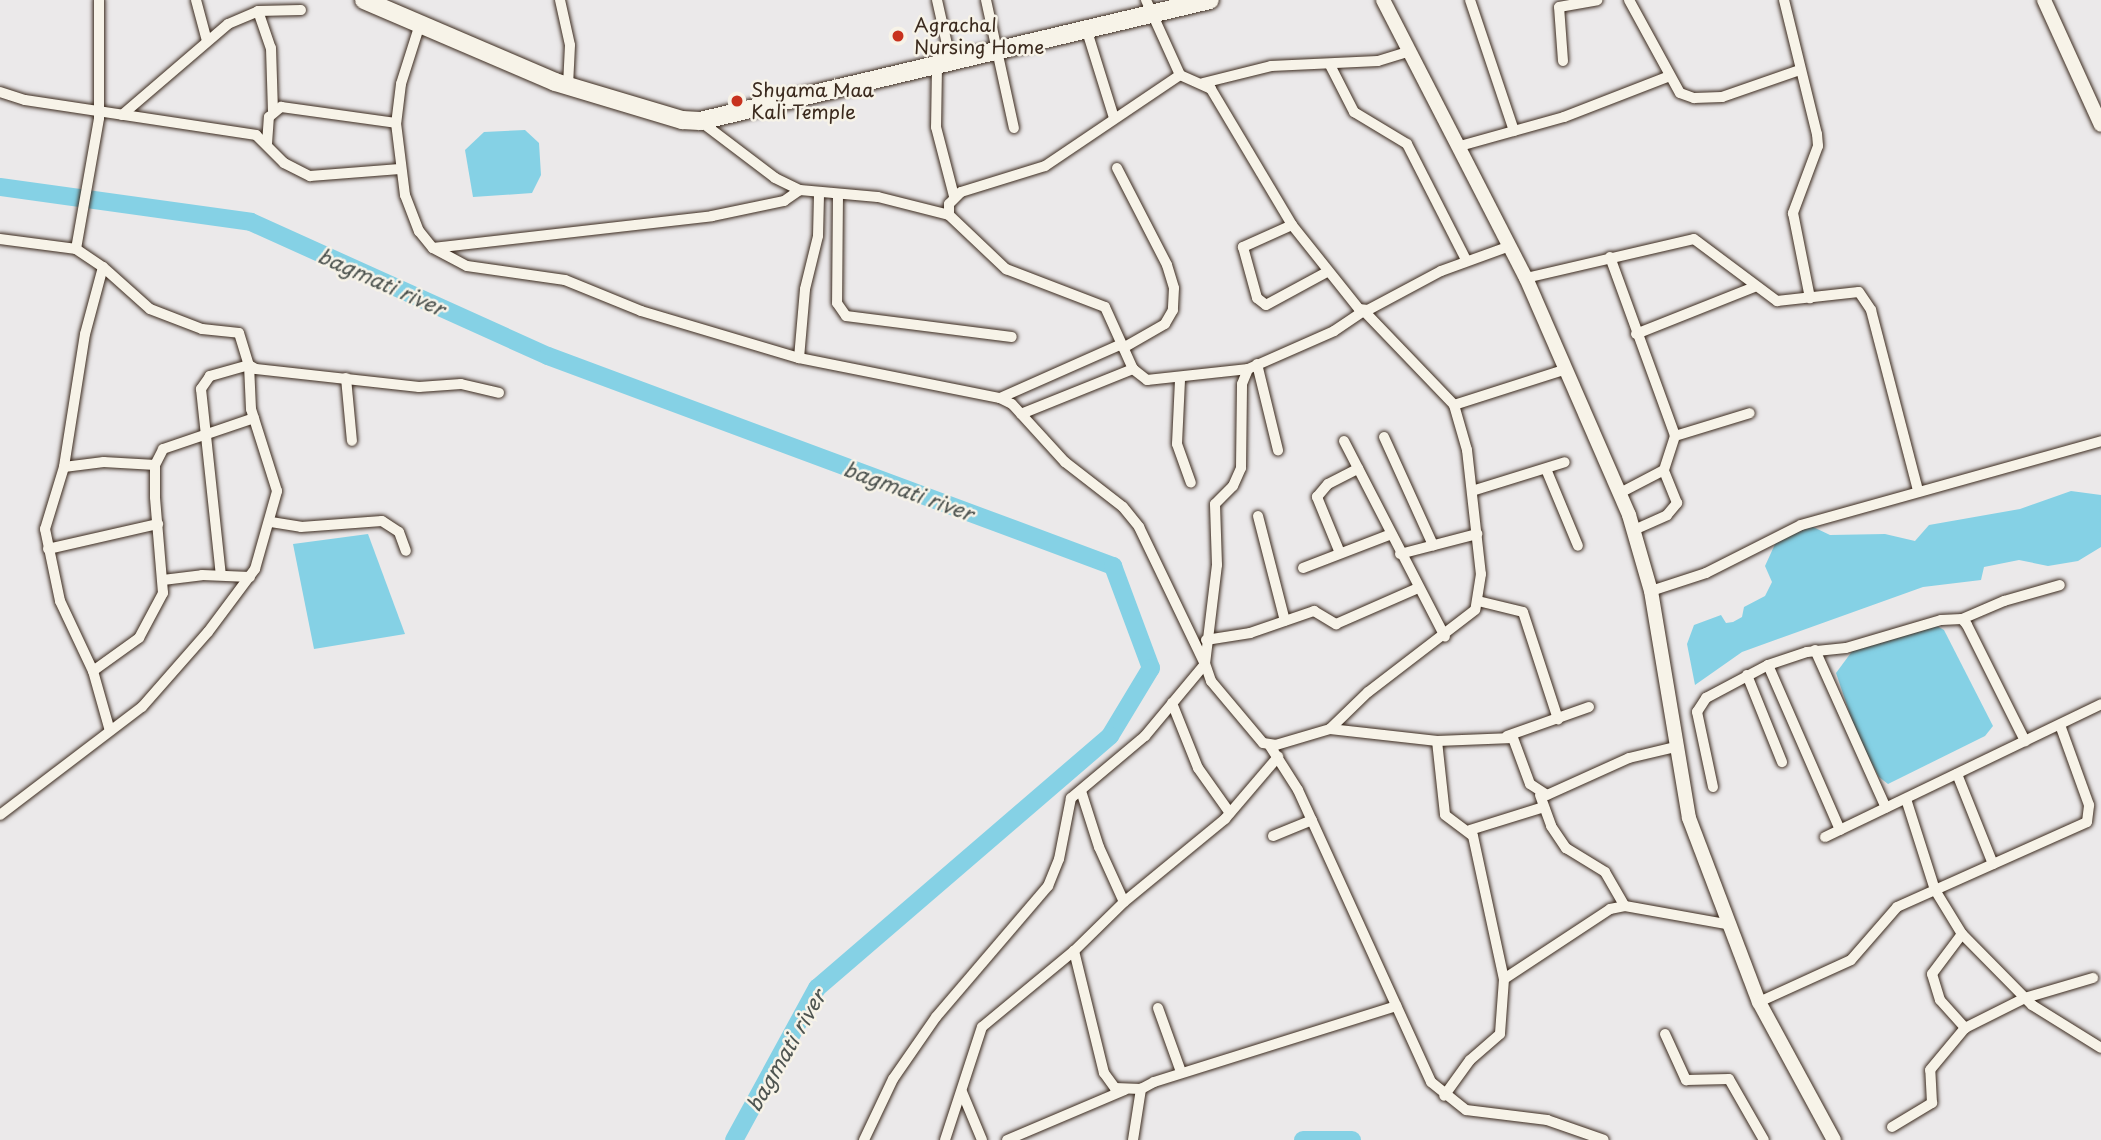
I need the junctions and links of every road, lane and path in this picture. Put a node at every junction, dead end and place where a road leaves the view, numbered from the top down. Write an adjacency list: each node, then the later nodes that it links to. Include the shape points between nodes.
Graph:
1 (99, 0): 32 (street)
2 (196, 0): 19 (street)
3 (365, 0): 17 (main road)
4 (560, 0): 29 (street, via 570,46)
5 (937, 0): 23 (street)
6 (986, 0): 20 (street)
7 (1384, 0): 21 (street)
8 (1470, 0): 39 (street)
9 (1597, 0): 22 (street, via 1559,7)
10 (1629, 0): 27 (street)
11 (1784, 0): 25 (street)
12 (2044, 0): 37 (street)
13 (1203, 1): 14 (main road)
14 (1148, 7): 18 (main road); 26 (street)
15 (301, 9): 16 (street)
16 (258, 11): 19 (street, via 228,24); 31 (street, via 271,48)
17 (420, 24): 29 (main road); 36 (street, via 401,84)
18 (1086, 28): 20 (main road); 34 (street)
19 (207, 41): 33 (street)
20 (993, 49): 23 (main road); 38 (street)
21 (1410, 51): 24 (street, via 1378,61); 41 (street)
22 (1563, 61)
23 (944, 64): 35 (main road); 47 (street, via 937,136)
24 (1330, 65): 28 (street, via 1271,66); 55 (street, via 1354,112 1407,144)
25 (1800, 70): 27 (street, via 1710,99 1679,93); 60 (street, via 1818,146 1793,213)
26 (1180, 75): 28 (street); 34 (street)
27 (1667, 77): 39 (street)
28 (1203, 83): 49 (street)
29 (568, 86): 35 (main road, via 682,120)
30 (0, 92): 32 (street)
31 (273, 110): 36 (street, via 346,114); 40 (street)
32 (99, 114): 33 (street); 53 (street)
33 (122, 114): 40 (street, via 256,135)
34 (1114, 118): 47 (street, via 1045,166)
35 (700, 121): 44 (street, via 775,178)
36 (396, 124): 43 (street)
37 (2101, 125)
38 (1014, 128)
39 (1514, 131): 41 (street)
40 (267, 144): 43 (street, via 284,163 310,176)
41 (1460, 146): 51 (street)
42 (1117, 168): 64 (street, via 1167,265 1174,288 1170,318)
43 (400, 169): 52 (street, via 412,217)
44 (800, 190): 45 (street); 52 (street, via 784,201 712,216)
45 (819, 194): 46 (street); 65 (street, via 818,236 805,289)
46 (838, 194): 48 (street, via 878,197); 63 (street, via 837,303 846,316)
47 (954, 196): 48 (street)
48 (949, 215): 64 (street, via 1006,269 1105,307)
49 (1292, 225): 57 (street); 57 (street, via 1243,247 1257,298 1266,305)
50 (0, 239): 53 (street)
51 (1510, 246): 55 (street); 58 (street)
52 (433, 248): 65 (street, via 467,266 565,280 640,311)
53 (76, 249): 56 (street)
54 (1610, 257): 58 (street); 59 (street, via 1700,240); 62 (street)
55 (1466, 260): 61 (street)
56 (103, 267): 66 (street, via 150,309 202,329 239,333); 87 (street, via 85,334)
57 (1327, 272): 61 (street)
58 (1526, 278): 69 (street)
59 (1754, 287): 60 (street, via 1777,301); 62 (street)
60 (1810, 298): 92 (street, via 1851,291 1864,297 1892,380)
61 (1364, 311): 67 (street, via 1305,345); 74 (street)
62 (1636, 334): 79 (street)
63 (1012, 337)
64 (1123, 346): 68 (street); 73 (street)
65 (799, 358): 73 (street)
66 (249, 365): 70 (street); 77 (street); 78 (street, via 205,379)
67 (1253, 367): 71 (street, via 1225,368); 84 (street); 118 (street, via 1242,384 1241,468 1233,486 1215,503 1216,565)
68 (1133, 369): 71 (street, via 1147,380); 76 (street)
69 (1564, 370): 74 (street); 94 (street)
70 (346, 378): 72 (street, via 419,387 461,384); 81 (street)
71 (1180, 380): 91 (street, via 1177,444)
72 (499, 393)
73 (1000, 398): 76 (street)
74 (1454, 405): 93 (street)
75 (1750, 413): 79 (street)
76 (1021, 414): 120 (street, via 1065,462 1132,517)
77 (254, 418): 78 (street); 96 (street, via 275,477)
78 (203, 432): 86 (street, via 172,443); 108 (street)
79 (1675, 436): 90 (street)
80 (1384, 437): 101 (street)
81 (352, 441)
82 (1344, 441): 88 (street)
83 (2101, 441): 92 (street)
84 (1278, 450)
85 (1565, 462): 89 (street)
86 (155, 465): 87 (street, via 104,462); 97 (street)
87 (64, 467): 103 (street, via 45,529)
88 (1358, 469): 100 (street); 105 (street, via 1328,484 1317,497)
89 (1546, 469): 93 (street); 102 (street)
90 (1664, 470): 94 (street); 98 (street, via 1677,503 1667,515)
91 (1191, 483)
92 (1917, 490): 113 (street, via 1801,525 1706,573)
93 (1472, 491): 99 (street)
94 (1620, 493): 98 (street)
95 (1258, 516): 116 (street)
96 (271, 522): 104 (street, via 300,527 388,523 399,532); 109 (street)
97 (158, 524): 103 (street); 110 (street)
98 (1634, 530): 113 (street)
99 (1476, 534): 101 (street); 114 (street, via 1481,574)
100 (1389, 535): 105 (street); 106 (street)
101 (1433, 545): 106 (street)
102 (1578, 547)
103 (48, 549): 122 (street, via 60,601)
104 (406, 551)
105 (1340, 553): 107 (street)
106 (1400, 554): 112 (street)
107 (1303, 568)
108 (221, 575): 109 (street); 110 (street)
109 (250, 577): 130 (street, via 142,707)
110 (163, 580): 122 (street, via 153,619 139,638)
111 (2060, 585): 115 (street)
112 (1419, 588): 116 (street, via 1336,624 1314,611); 117 (street, via 1434,608)
113 (1651, 592): 135 (street)
114 (1478, 601): 117 (street, via 1469,619); 127 (street, via 1523,612)
115 (1962, 619): 119 (street, via 1941,620 1846,648); 133 (street)
116 (1284, 621): 118 (street)
117 (1445, 637): 129 (street, via 1368,692)
118 (1206, 640): 120 (street)
119 (1815, 650): 121 (street); 144 (street)
120 (1205, 664): 124 (street); 134 (street, via 1211,681 1255,736)
121 (1768, 665): 123 (street); 149 (street)
122 (93, 671): 130 (street)
123 (1747, 675): 137 (street); 139 (street, via 1699,704)
124 (1172, 703): 140 (street, via 1145,736); 145 (street, via 1198,768)
125 (2101, 704): 128 (street)
126 (1589, 707): 127 (street)
127 (1558, 719): 131 (street)
128 (2060, 725): 133 (street); 152 (street, via 2091,814 2087,822)
129 (1330, 729): 132 (street); 134 (street)
130 (110, 731): 146 (street)
131 (1507, 736): 132 (street); 141 (street, via 1513,738 1530,784)
132 (1437, 741): 148 (street, via 1445,815 1454,826)
133 (2025, 741): 138 (street)
134 (1270, 746): 136 (street)
135 (1675, 747): 141 (street, via 1629,758 1555,793); 156 (street, via 1689,817)
136 (1278, 757): 145 (street); 147 (street)
137 (1782, 762)
138 (1957, 774): 142 (street); 152 (street)
139 (1713, 788)
140 (1080, 791): 154 (street); 174 (street, via 1067,805 1059,859 1048,886 936,1017 893,1079)
141 (1540, 794): 143 (street)
142 (1906, 799): 144 (street); 153 (street)
143 (1544, 807): 148 (street); 155 (street, via 1566,848 1605,872)
144 (1886, 808): 149 (street)
145 (1230, 813): 154 (street)
146 (0, 815)
147 (1312, 820): 150 (street); 163 (street)
148 (1470, 830): 160 (street)
149 (1840, 830): 151 (street)
150 (1273, 836)
151 (1825, 836)
152 (1993, 864): 153 (street)
153 (1935, 890): 157 (street); 162 (street, via 1898,907 1851,960)
154 (1125, 902): 158 (street)
155 (1625, 906): 156 (street); 160 (street, via 1590,920)
156 (1726, 924): 162 (street)
157 (1962, 934): 161 (street); 165 (street, via 1932,974 1940,1000)
158 (1074, 951): 170 (street, via 1104,1073 1115,1087); 171 (street, via 982,1027)
159 (2092, 978): 161 (street)
160 (1504, 979): 172 (street, via 1500,1034 1470,1060)
161 (2025, 998): 165 (street); 167 (street)
162 (1759, 1002): 181 (street)
163 (1396, 1006): 168 (street); 172 (street, via 1432,1082)
164 (1158, 1008): 168 (street)
165 (1965, 1028): 173 (street, via 1930,1070 1931,1103)
166 (1665, 1034): 180 (street, via 1686,1080 1729,1079)
167 (2101, 1048)
168 (1181, 1072): 169 (street)
169 (1141, 1089): 170 (street); 178 (street)
170 (1125, 1090): 177 (street)
171 (962, 1092): 175 (street); 176 (street)
172 (1444, 1096): 179 (street, via 1466,1110 1547,1120)
173 (1892, 1127)
174 (864, 1140)
175 (945, 1140)
176 (982, 1140)
177 (1006, 1140)
178 (1133, 1140)
179 (1604, 1140)
180 (1765, 1140)
181 (1834, 1140)

